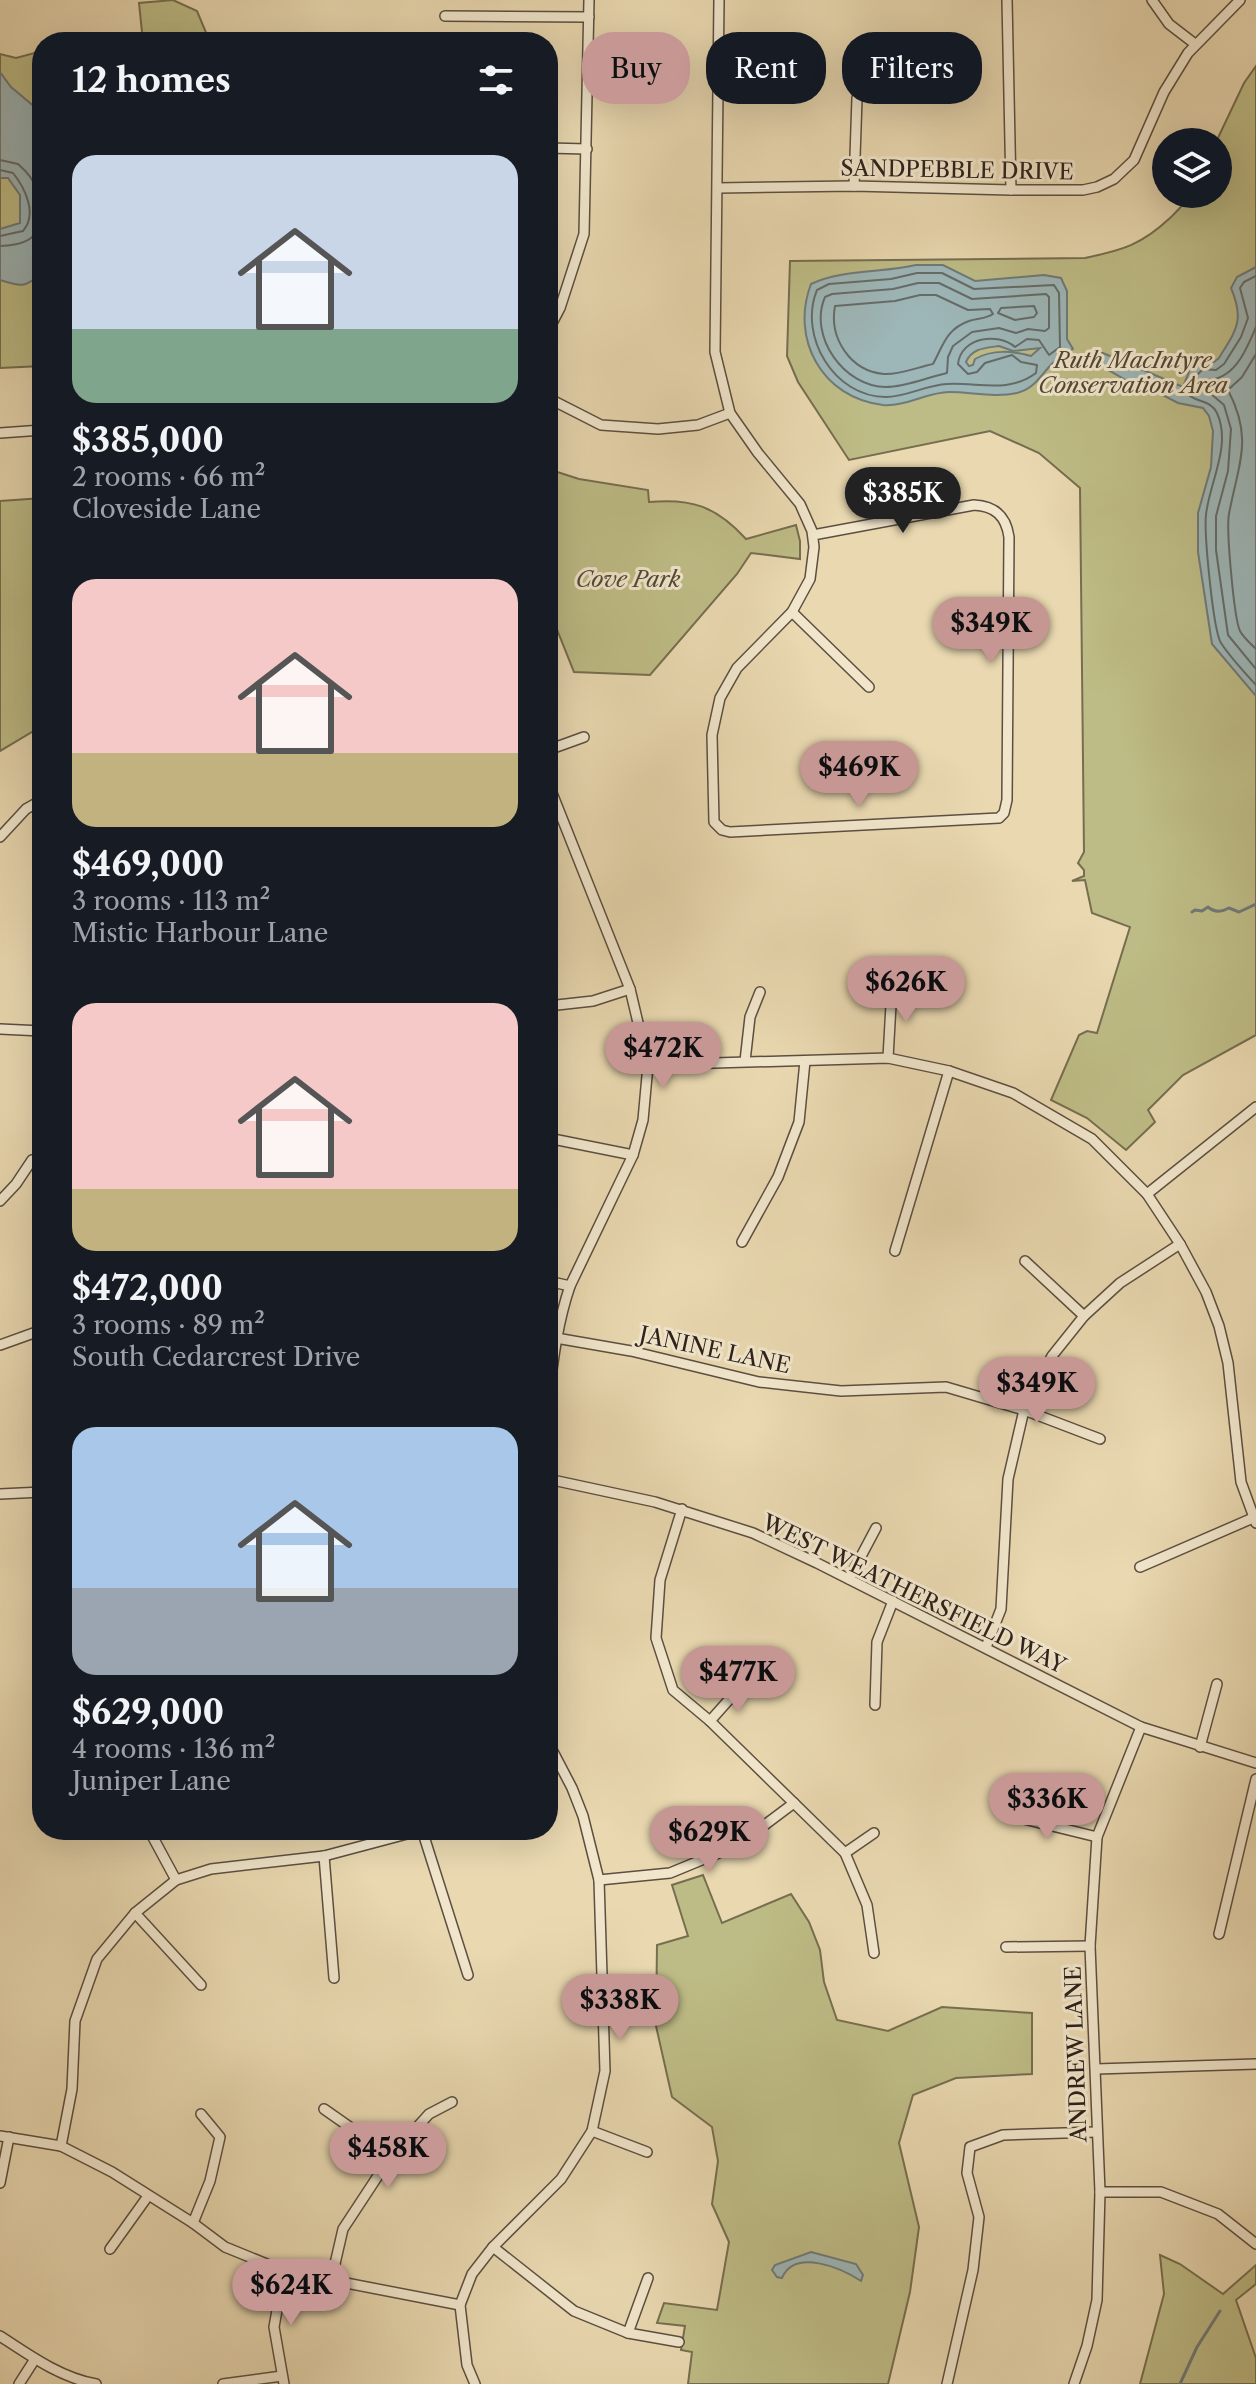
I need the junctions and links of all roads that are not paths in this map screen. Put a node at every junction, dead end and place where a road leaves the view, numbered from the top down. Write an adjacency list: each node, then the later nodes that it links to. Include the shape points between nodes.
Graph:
1 (589, 0): 7 (street)
2 (719, 0): 13 (street)
3 (1007, 0): 14 (street)
4 (1152, 0): 8 (street, via 1169,24)
5 (1240, 0): 8 (street, SANDPEBBLE DRIVE)
6 (445, 16): 7 (street)
7 (589, 17): 11 (street)
8 (1195, 44): 14 (street, SANDPEBBLE DRIVE, via 1164,92 1134,160 1114,179 1083,190)
9 (857, 104): 12 (street)
10 (558, 148): 11 (street)
11 (587, 149): 15 (street, via 584,234)
12 (854, 186): 13 (street, SANDPEBBLE DRIVE); 14 (street, SANDPEBBLE DRIVE)
13 (718, 188): 18 (street, via 715,352)
14 (1011, 190)
15 (560, 308): 16 (street)
16 (558, 312)
17 (558, 403): 18 (street, via 601,425 658,429 698,425)
18 (730, 413): 21 (street, via 800,504)
19 (32, 431): 20 (street)
20 (0, 433)
21 (813, 535): 22 (street, via 812,571); 22 (street, via 974,505 999,513 1009,537 1004,813 993,819 730,832 716,827 712,735 720,698 737,668)
22 (792, 612): 23 (street)
23 (869, 687)
24 (584, 737): 25 (street)
25 (558, 746)
26 (32, 806): 30 (street)
27 (558, 811): 28 (street)
28 (561, 820): 29 (street); 32 (street)
29 (558, 821)
30 (0, 837)
31 (892, 987): 37 (street)
32 (630, 989): 34 (street); 40 (street)
33 (760, 992): 38 (street, via 750,1017)
34 (558, 1005)
35 (0, 1029): 36 (street)
36 (32, 1031)
37 (888, 1058): 39 (street); 41 (street)
38 (745, 1061): 39 (street); 40 (street)
39 (805, 1061): 48 (street, via 799,1122 778,1177)
40 (648, 1065): 44 (street, via 643,1120)
41 (949, 1071): 46 (street, via 1013,1093 1092,1139); 50 (street)
42 (1255, 1109): 46 (street)
43 (558, 1138): 44 (street)
44 (633, 1155): 53 (street)
45 (32, 1160): 47 (street)
46 (1147, 1194): 49 (street)
47 (0, 1201)
48 (742, 1242)
49 (1180, 1244): 54 (street, via 1120,1283); 65 (street, via 1219,1326 1232,1389 1239,1474)
50 (895, 1251)
51 (1025, 1261): 54 (street)
52 (558, 1283): 53 (street)
53 (570, 1286): 55 (street)
54 (1084, 1316): 59 (street, via 1052,1356)
55 (558, 1331)
56 (32, 1334): 58 (street)
57 (558, 1338): 59 (street, JANINE LANE, via 759,1382 841,1391 946,1387)
58 (0, 1345)
59 (1024, 1410): 60 (street, JANINE LANE); 70 (street, via 1008,1479 1001,1609)
60 (1100, 1439)
61 (558, 1481): 64 (street, WEST WEATHERSFIELD WAY)
62 (32, 1492): 63 (street)
63 (0, 1494)
64 (682, 1509): 68 (street, WEST WEATHERSFIELD WAY, via 753,1533); 74 (street, via 660,1580 656,1638 673,1690)
65 (1255, 1520): 67 (street)
66 (876, 1528): 68 (street)
67 (1140, 1567)
68 (849, 1579): 69 (street, WEST WEATHERSFIELD WAY)
69 (893, 1601): 70 (street, WEST WEATHERSFIELD WAY); 73 (street, via 877,1642)
70 (986, 1647): 75 (street, WEST WEATHERSFIELD WAY)
71 (1217, 1684): 76 (street)
72 (742, 1685): 74 (street)
73 (875, 1705)
74 (710, 1721): 80 (street)
75 (1141, 1727): 76 (street, WEST WEATHERSFIELD WAY); 83 (street, ANDREW LANE)
76 (1200, 1747): 77 (street, WEST WEATHERSFIELD WAY)
77 (1256, 1763)
78 (559, 1764): 90 (street, via 583,1816)
79 (1256, 1779): 92 (street)
80 (794, 1803): 87 (street); 90 (street, via 738,1845 670,1873)
81 (1004, 1814): 83 (street)
82 (874, 1833): 87 (street)
83 (1097, 1837): 93 (street, ANDREW LANE)
84 (154, 1840): 89 (street)
85 (384, 1840): 88 (street)
86 (425, 1840): 96 (street)
87 (845, 1853): 95 (street, via 867,1905)
88 (324, 1856): 89 (street, via 211,1869); 97 (street)
89 (176, 1880): 91 (street)
90 (599, 1880): 104 (street, via 605,2071)
91 (135, 1913): 98 (street); 107 (street, via 97,1959 75,2021 72,2089)
92 (1219, 1934)
93 (1090, 1946): 94 (street); 100 (street, ANDREW LANE)
94 (1006, 1947)
95 (874, 1953)
96 (468, 1975)
97 (334, 1978)
98 (201, 1985)
99 (1256, 2064): 100 (street)
100 (1096, 2069): 105 (street, ANDREW LANE)
101 (452, 2102): 109 (street, via 429,2114)
102 (324, 2109): 109 (street)
103 (201, 2114): 113 (street, via 220,2137)
104 (592, 2131): 108 (street); 115 (street, via 561,2179)
105 (1096, 2132): 111 (street, ANDREW LANE); 130 (street, via 1003,2135 970,2147 967,2173 979,2217 973,2270)
106 (5, 2136): 107 (street); 110 (street)
107 (61, 2146): 112 (street)
108 (647, 2152)
109 (391, 2156): 119 (street, via 343,2229)
110 (0, 2183)
111 (1100, 2192): 114 (street, via 1161,2192 1218,2214); 131 (street, ANDREW LANE, via 1097,2300)
112 (148, 2196): 113 (street); 116 (street)
113 (193, 2223): 117 (street, via 225,2247)
114 (1256, 2244)
115 (493, 2247): 120 (street, via 472,2274); 121 (street, via 574,2311)
116 (110, 2249)
117 (284, 2271): 119 (street); 125 (street, via 274,2327)
118 (648, 2278): 121 (street)
119 (331, 2281): 120 (street)
120 (460, 2305): 129 (street, via 467,2365)
121 (628, 2333): 123 (street)
122 (0, 2336): 124 (street)
123 (679, 2342)
124 (35, 2359): 126 (street); 127 (street)
125 (283, 2380): 128 (street)
126 (19, 2384)
127 (96, 2384)
128 (223, 2384)
129 (475, 2384)
130 (947, 2384)
131 (1074, 2384)

